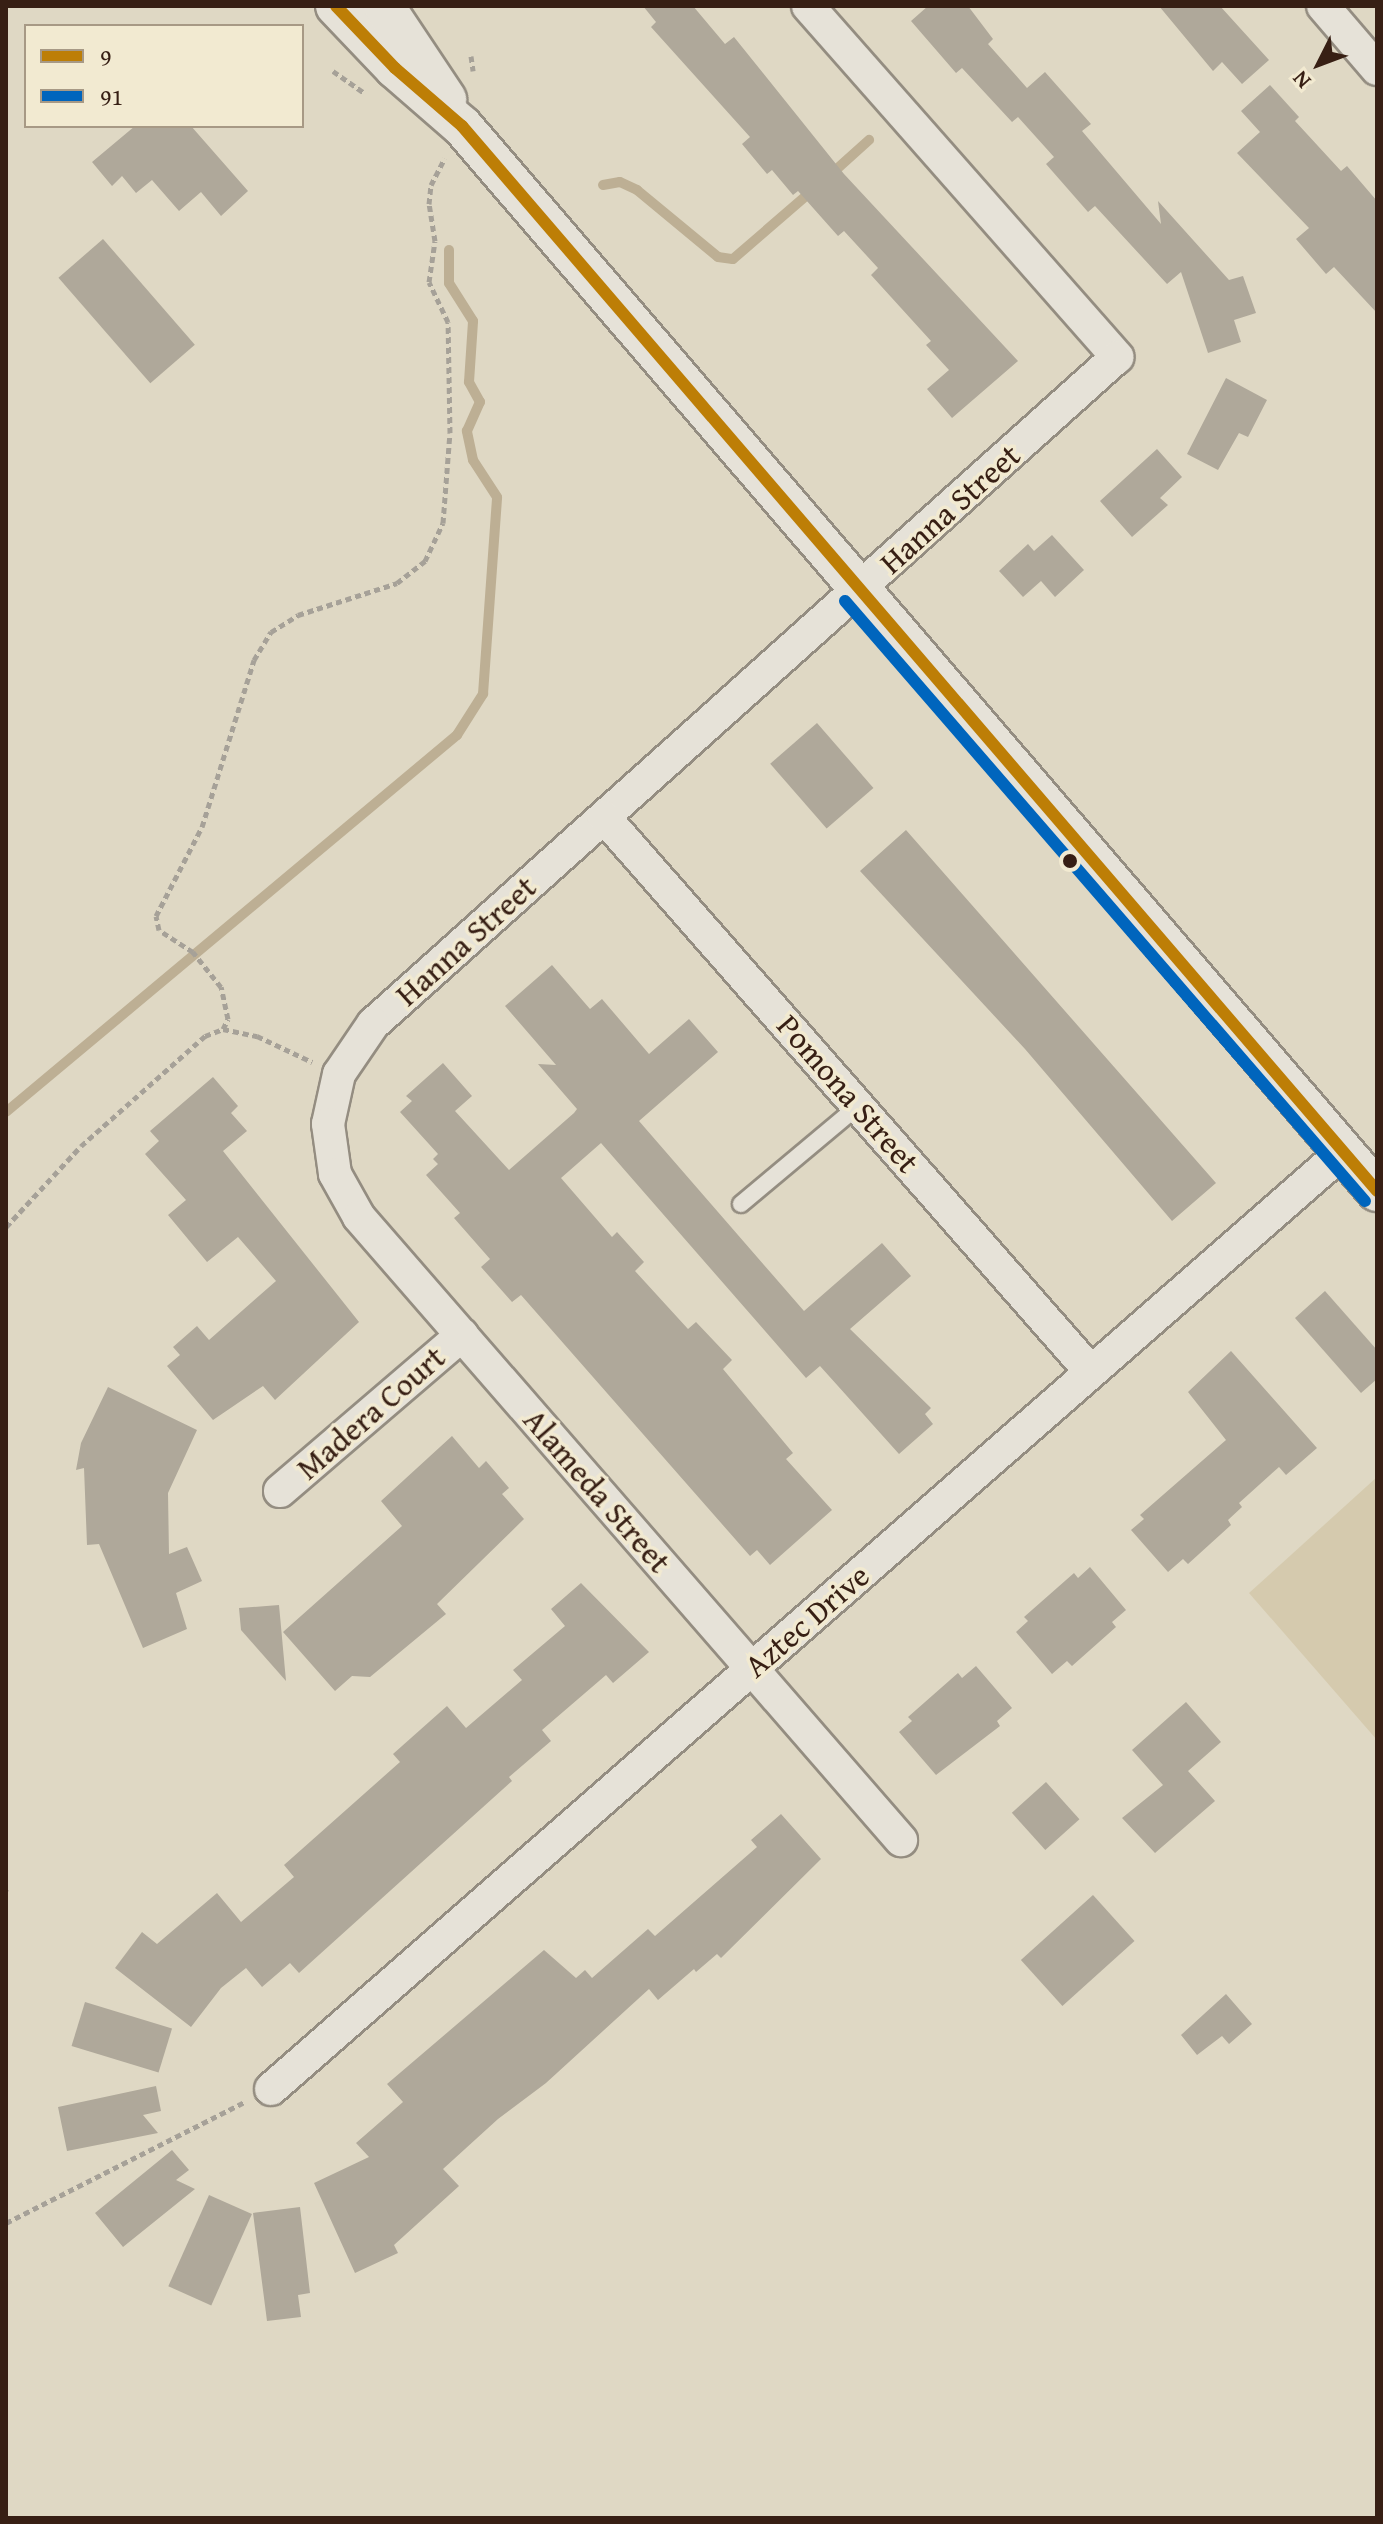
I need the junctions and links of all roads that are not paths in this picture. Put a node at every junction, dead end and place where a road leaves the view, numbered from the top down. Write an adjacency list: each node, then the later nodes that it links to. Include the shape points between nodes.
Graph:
1 (336, 6): 6 (street, via 395,68)
2 (384, 6): 6 (street, via 415,46)
3 (808, 6): 7 (street, Hanna Street, via 1117,357)
4 (1323, 6): 5 (street)
5 (1377, 69)
6 (462, 126): 7 (street)
7 (857, 591): 8 (street, Hanna Street); 11 (street)
8 (604, 817): 9 (street, Pomona Street); 10 (street, Hanna Street, via 373,1024 339,1074)
9 (858, 1106): 13 (lane); 15 (street, Pomona Street)
10 (328, 1124): 14 (street, Alameda Street, via 330,1154 344,1193)
11 (1343, 1152): 12 (street); 15 (street, Aztec Drive)
12 (1377, 1191)
13 (741, 1204)
14 (462, 1335): 16 (street, Madera Court); 17 (street, Alameda Street)
15 (1091, 1372): 17 (street, Aztec Drive)
16 (280, 1491)
17 (752, 1669): 18 (street, Alameda Street); 19 (street, Aztec Drive)
18 (901, 1840)
19 (271, 2089)

